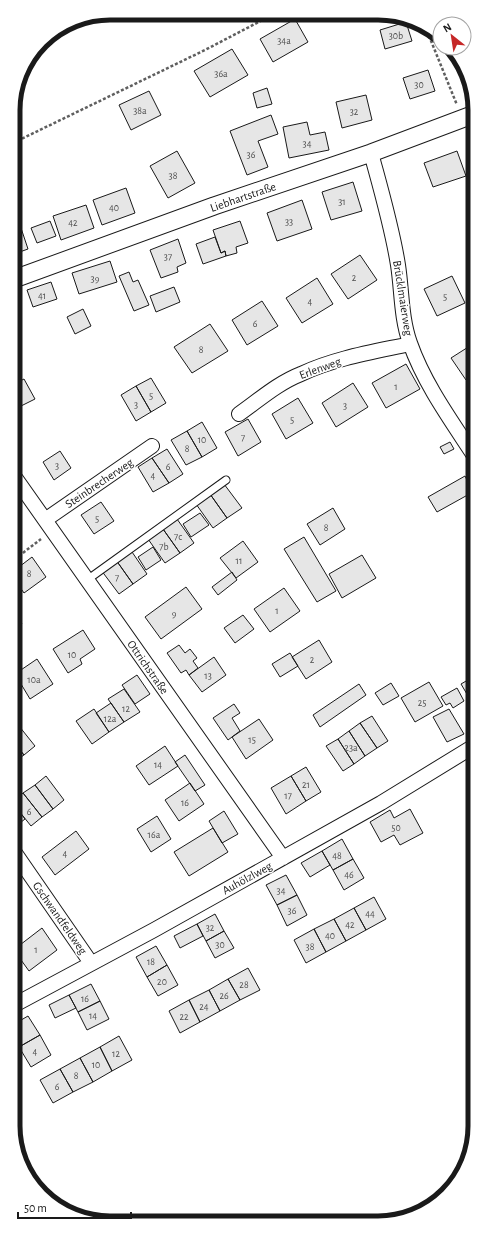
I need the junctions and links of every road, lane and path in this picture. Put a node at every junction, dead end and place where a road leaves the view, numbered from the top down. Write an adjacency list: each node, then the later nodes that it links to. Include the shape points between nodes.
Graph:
1 (262, 20): 4 (path)
2 (430, 37): 3 (path)
3 (467, 117): 5 (street, Liebhartstraße)
4 (20, 140)
5 (371, 153): 6 (street, Liebhartstraße, via 214,206); 7 (street, Brücklmaierweg, via 388,216 398,265 405,328)
6 (20, 277)
7 (410, 344): 8 (street, Erlenweg, via 350,356 299,374); 10 (street, Brücklmaierweg, via 436,397)
8 (239, 414)
9 (152, 446): 13 (street, Steinbrecherweg)
10 (468, 446)
11 (226, 480): 15 (lane)
12 (20, 484): 13 (street, Ottrichstraße)
13 (49, 525): 14 (path); 15 (street, Ottrichstraße)
14 (20, 552)
15 (87, 580): 17 (street, Ottrichstraße)
16 (468, 750): 17 (street, Auhölzlweg, via 381,803)
17 (283, 858): 19 (street, Auhölzlweg)
18 (20, 860): 19 (street, Gschwandfeldweg)
19 (91, 963): 20 (street, Auhölzlweg)
20 (20, 1002)

